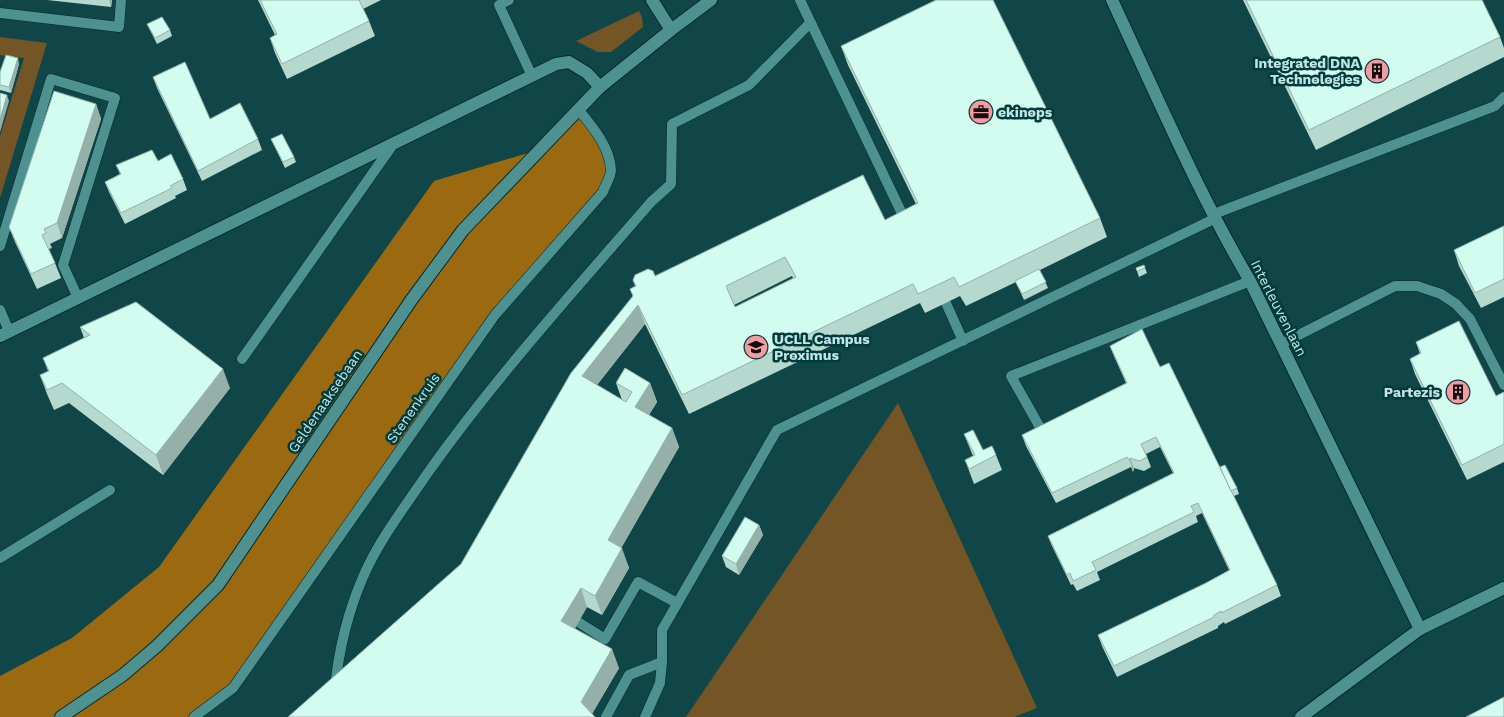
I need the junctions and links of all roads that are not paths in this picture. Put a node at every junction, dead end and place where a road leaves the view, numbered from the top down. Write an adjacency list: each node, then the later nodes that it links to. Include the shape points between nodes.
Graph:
1 (122, 0): 7 (lane, via 119,27)
2 (509, 0): 10 (lane, via 499,5)
3 (652, 0): 9 (street)
4 (711, 0): 9 (street, Geldenaaksebaan)
5 (800, 0): 8 (lane)
6 (1112, 0): 15 (street, Interleuvenlaan)
7 (0, 13)
8 (810, 23): 16 (lane); 35 (lane, via 749,85 672,124 670,184 525,347 455,435 381,540 349,615 338,660)
9 (671, 30): 11 (street, Geldenaaksebaan)
10 (532, 76): 11 (street, via 556,64 570,62); 14 (street)
11 (600, 87): 13 (street, Geldenaaksebaan)
12 (1504, 96): 15 (lane, via 1495,106)
13 (578, 110): 36 (street, Geldenaaksebaan, via 463,230 412,299 218,585 123,675); 37 (lane, Stenenkruis, via 608,152 611,172 603,192 495,315 232,688)
14 (395, 142): 19 (street); 25 (lane)
15 (1215, 216): 18 (street, Interleuvenlaan); 23 (lane)
16 (910, 230)
17 (0, 246): 19 (lane, via 51,79 115,98 63,265)
18 (1250, 281): 24 (street, Interleuvenlaan); 27 (lane, via 1011,376)
19 (78, 298): 22 (street)
20 (946, 303): 23 (lane)
21 (0, 310): 22 (lane)
22 (4, 333)
23 (963, 341): 31 (lane, via 777,430)
24 (1281, 344): 26 (lane, via 1395,286 1417,286 1441,294 1470,319); 33 (street, Interleuvenlaan)
25 (242, 359)
26 (1504, 385)
27 (1042, 431)
28 (110, 490): 29 (lane)
29 (0, 558)
30 (1504, 588): 33 (street)
31 (677, 603): 32 (lane, via 638,582 605,639); 34 (lane, via 662,630)
32 (578, 622)
33 (1420, 629): 40 (street)
34 (662, 662): 38 (lane, via 629,675); 39 (lane, via 660,683)
35 (334, 698)
36 (62, 717)
37 (194, 717)
38 (606, 717)
39 (645, 717)
40 (1301, 717)

